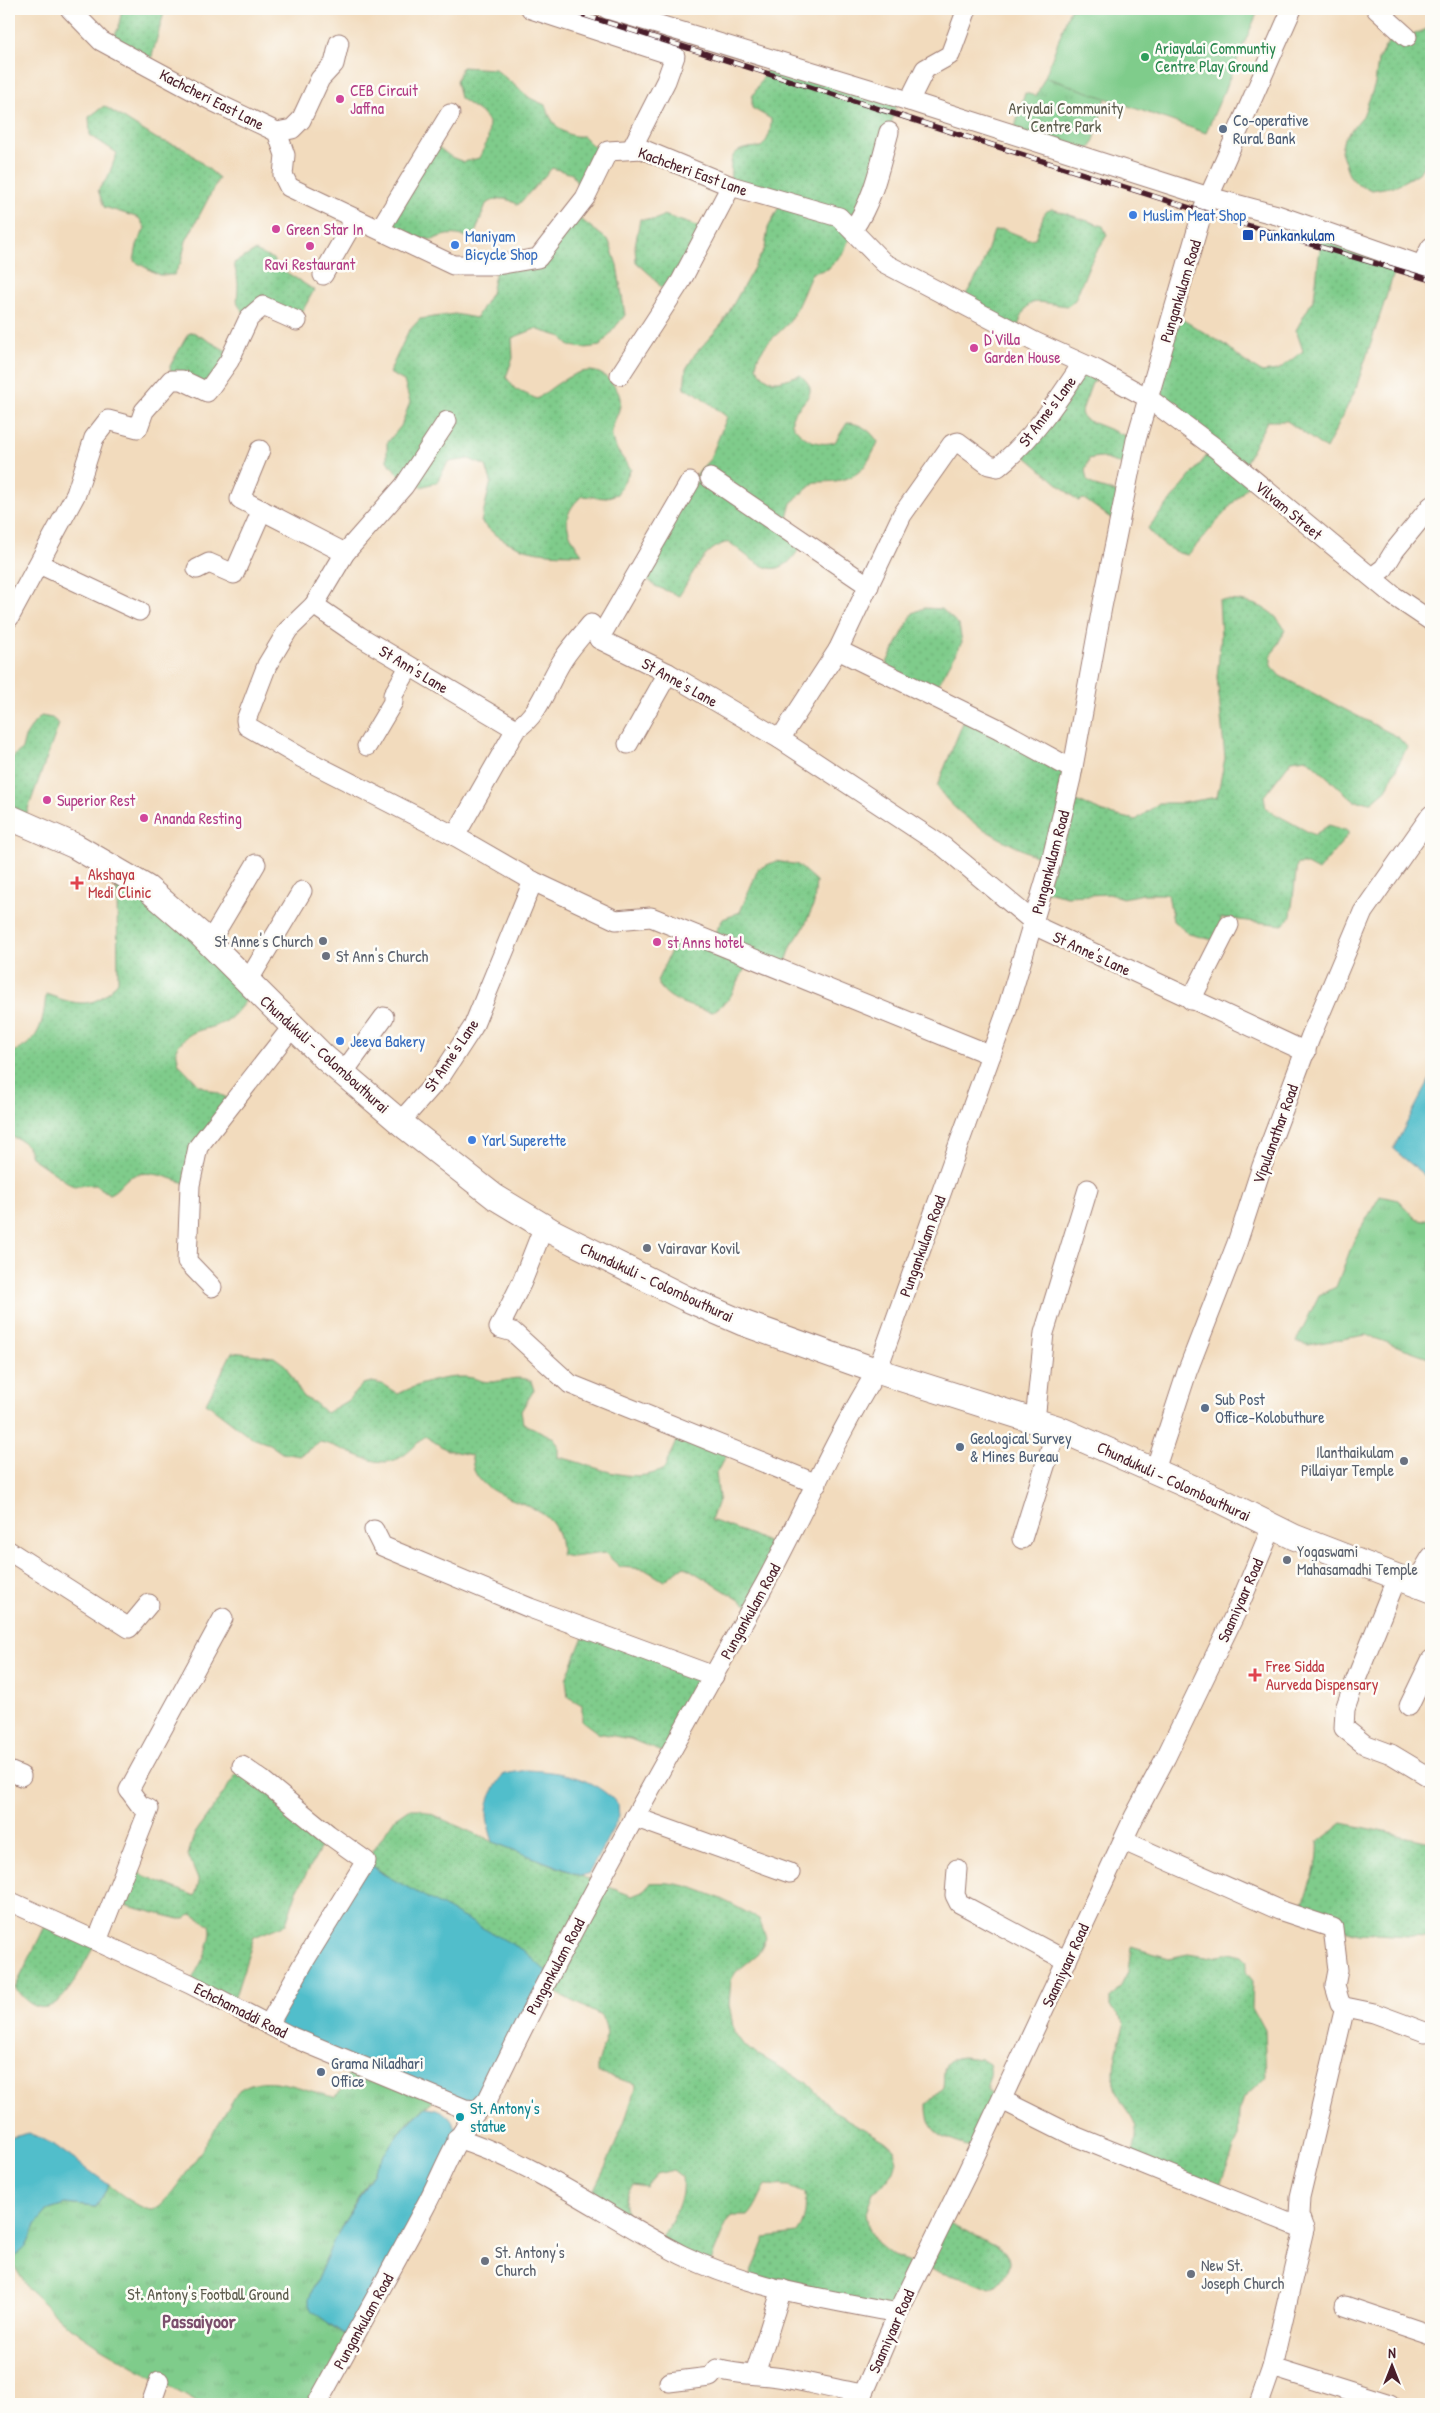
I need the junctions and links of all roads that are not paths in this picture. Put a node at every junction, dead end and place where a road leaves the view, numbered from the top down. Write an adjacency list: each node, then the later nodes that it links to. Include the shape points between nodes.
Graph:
1 (70, 9): 11 (street, Kachcheri East Lane, via 101,41 214,102)
2 (531, 9): 13 (street, via 675,56)
3 (607, 9): 9 (street)
4 (967, 9): 9 (street, via 950,55 925,69)
5 (1292, 9): 15 (street, Pungankulam Road)
6 (1376, 9): 7 (street)
7 (1407, 36)
8 (339, 43): 11 (street, via 334,64 320,79 300,120 292,129)
9 (909, 101): 15 (street)
10 (450, 114): 17 (street)
11 (278, 132): 16 (street, Kachcheri East Lane, via 285,155 283,175 289,187)
12 (890, 132): 18 (street, via 878,176)
13 (632, 148): 14 (street, Kachcheri East Lane, via 642,149); 17 (street, Kachcheri East Lane, via 608,151 586,198 538,258 497,264 453,264)
14 (731, 186): 18 (street, Kachcheri East Lane, via 839,217); 24 (street, via 681,281)
15 (1209, 197): 20 (street, via 1277,215); 25 (street, Pungankulam Road)
16 (356, 219): 17 (street, Kachcheri East Lane); 21 (street)
17 (380, 229)
18 (853, 229): 23 (street, Kachcheri East Lane, via 884,263)
19 (1431, 247): 20 (street)
20 (1426, 267)
21 (323, 275)
22 (297, 321): 33 (street, via 263,306 249,318 229,361 208,392 182,380 171,380 144,411 138,428 108,420 94,438 76,494)
23 (1082, 364): 25 (street, Kachcheri East Lane); 36 (street, St Anne's Lane, via 1042,423 998,467 989,465 958,442 952,444 902,515)
24 (620, 375)
25 (1148, 398): 35 (street, Vilvam Street, via 1214,447); 49 (street, Pungankulam Road, via 1136,440)
26 (447, 421): 32 (street, via 404,486)
27 (260, 450): 31 (street, via 240,499)
28 (710, 478): 36 (street)
29 (690, 482): 41 (street)
30 (1431, 506): 35 (street, via 1384,568)
31 (262, 510): 32 (street); 34 (street, via 234,574 209,563)
32 (345, 552): 37 (street)
33 (39, 564): 38 (street); 39 (street)
34 (197, 569)
35 (1372, 577): 40 (street, Vilvam Street)
36 (869, 586): 42 (street, St Anne's Lane)
37 (314, 605): 43 (street, St Ann's Lane); 52 (street, via 288,630 267,665 246,720 247,726 302,758)
38 (139, 611)
39 (9, 618)
40 (1431, 621)
41 (599, 639): 44 (street, St Anne's Lane); 45 (street, St Anne's Lane, via 591,624 564,659 536,708 524,724)
42 (838, 650): 46 (street, St Anne's Lane); 49 (street, via 997,728)
43 (409, 667): 45 (street, St Ann's Lane); 48 (street)
44 (668, 673): 46 (street, St Anne's Lane); 47 (street)
45 (516, 728): 52 (street, St Anne's Lane)
46 (780, 739): 57 (street, St Anne's Lane, via 944,847)
47 (628, 744)
48 (367, 746)
49 (1072, 769): 57 (street, Pungankulam Road)
50 (1431, 815): 53 (street, Vipulanathar Road)
51 (9, 816): 59 (main road, Chundukuli - Colombouthurai, via 75,846 147,888)
52 (455, 836): 55 (street)
53 (1424, 837): 64 (street, Vipulanathar Road, via 1363,912)
54 (256, 864): 59 (street)
55 (533, 881): 65 (street, via 616,920 651,916); 67 (street, St Anne's Lane, via 473,1027 441,1076)
56 (302, 891): 60 (street)
57 (1034, 924): 61 (street, St Anne's Lane); 65 (street, Pungankulam Road)
58 (1229, 924): 61 (street)
59 (209, 943): 60 (main road, Chundukuli - Colombouthurai)
60 (248, 981): 63 (main road, Chundukuli - Colombouthurai)
61 (1192, 1000): 64 (street, St Anne's Lane)
62 (384, 1017): 66 (street)
63 (294, 1026): 66 (main road, Chundukuli - Colombouthurai); 70 (street, via 198,1147 190,1185 187,1262)
64 (1306, 1052): 73 (street, Vipulanathar Road)
65 (991, 1054): 71 (street, Pungankulam Road)
66 (343, 1073): 67 (main road, Chundukuli - Colombouthurai)
67 (400, 1122): 69 (main road, Chundukuli - Colombouthurai, via 495,1197)
68 (1088, 1189): 72 (street, via 1044,1333)
69 (544, 1226): 71 (main road, Chundukuli - Colombouthurai, via 685,1298 743,1323); 74 (street, via 499,1328 513,1332 570,1384)
70 (212, 1287)
71 (877, 1371): 72 (main road, Chundukuli - Colombouthurai); 74 (street, Pungankulam Road, via 854,1407)
72 (1046, 1425): 73 (main road, Chundukuli - Colombouthurai); 77 (street)
73 (1155, 1470): 75 (main road, Chundukuli - Colombouthurai)
74 (816, 1484): 84 (street, Pungankulam Road)
75 (1272, 1527): 80 (main road, Chundukuli - Colombouthurai); 89 (street, Saamiyaar Road, via 1239,1606)
76 (374, 1530): 84 (street, via 382,1546 530,1608)
77 (1022, 1539)
78 (9, 1551): 81 (street, via 130,1628)
79 (1431, 1557): 80 (street)
80 (1414, 1584): 87 (street, via 1350,1692 1344,1728 1364,1744 1391,1754)
81 (149, 1604)
82 (222, 1618): 93 (street, via 129,1790 140,1805 149,1809)
83 (1431, 1660): 85 (street)
84 (714, 1676): 88 (street, Pungankulam Road)
85 (1409, 1706)
86 (242, 1766): 96 (street, via 366,1861 304,1960)
87 (1431, 1778)
88 (634, 1817): 91 (street); 99 (street, Pungankulam Road, via 549,1974 488,2099)
89 (1124, 1841): 94 (street, Saamiyaar Road); 95 (street, via 1279,1910 1334,1928 1338,1970 1335,1986)
90 (957, 1869): 94 (street, via 955,1895 959,1903)
91 (790, 1873)
92 (9, 1901): 93 (street, Echchamaddi Road)
93 (97, 1941): 96 (street, Echchamaddi Road)
94 (1067, 1961): 98 (street, Saamiyaar Road)
95 (1344, 2007): 97 (street, via 1374,2013); 101 (street, via 1300,2197 1299,2215)
96 (269, 2024): 99 (street, Echchamaddi Road, via 353,2063 465,2109)
97 (1425, 2032)
98 (1002, 2100): 101 (street, via 1072,2135); 104 (street, Saamiyaar Road)
99 (476, 2110): 100 (street, Pungankulam Road)
100 (457, 2138): 102 (street, via 555,2182 683,2255 737,2278); 112 (street, Pungankulam Road, via 436,2186)
101 (1304, 2229): 106 (street)
102 (782, 2289): 104 (street); 107 (street)
103 (1345, 2306): 105 (street)
104 (898, 2313): 110 (street, Saamiyaar Road)
105 (1431, 2335)
106 (1272, 2367): 113 (street); 114 (street)
107 (754, 2374): 109 (street, via 734,2374 717,2369 710,2377); 110 (street)
108 (159, 2381): 111 (street)
109 (668, 2382)
110 (861, 2399)
111 (152, 2404)
112 (317, 2404)
113 (1260, 2404)
114 (1390, 2404)

